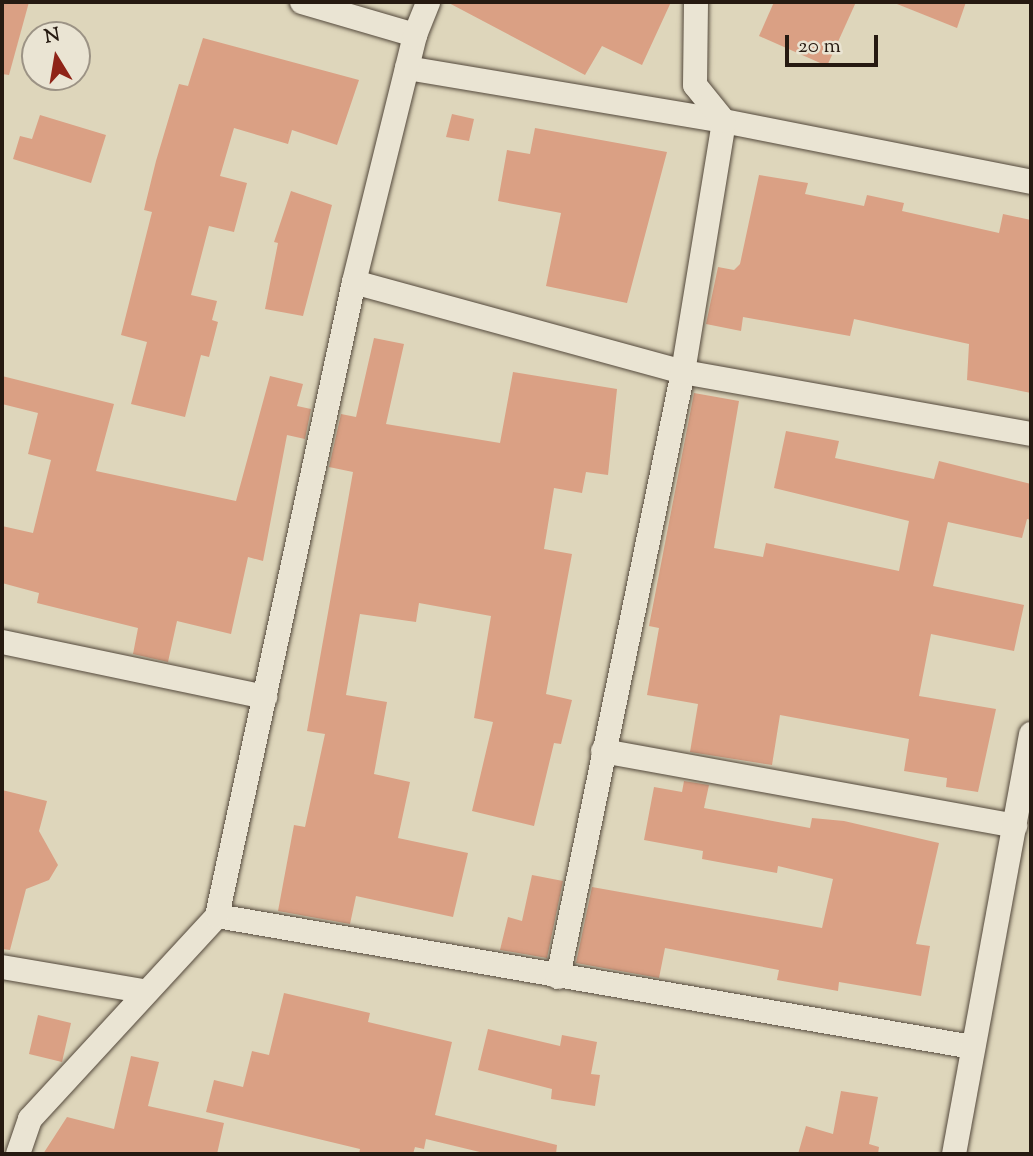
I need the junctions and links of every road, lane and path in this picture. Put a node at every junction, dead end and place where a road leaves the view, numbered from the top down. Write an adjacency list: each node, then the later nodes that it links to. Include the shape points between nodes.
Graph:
1 (302, 2): 4 (street)
2 (428, 2): 4 (street)
3 (696, 2): 6 (street, via 695,85)
4 (415, 35): 5 (street)
5 (407, 68): 6 (street); 8 (street)
6 (724, 121): 7 (street); 9 (street)
7 (1031, 182)
8 (354, 282): 9 (street); 12 (street)
9 (683, 372): 10 (street); 14 (street)
10 (1031, 434)
11 (2, 642): 12 (street)
12 (265, 697): 16 (street)
13 (1031, 734): 15 (street)
14 (603, 751): 15 (street); 18 (street)
15 (1015, 826): 20 (street)
16 (217, 916): 18 (street); 19 (street)
17 (2, 967): 19 (street)
18 (558, 977): 20 (street)
19 (143, 991): 21 (street, via 30,1119)
20 (972, 1047): 22 (street)
21 (18, 1154)
22 (954, 1154)

